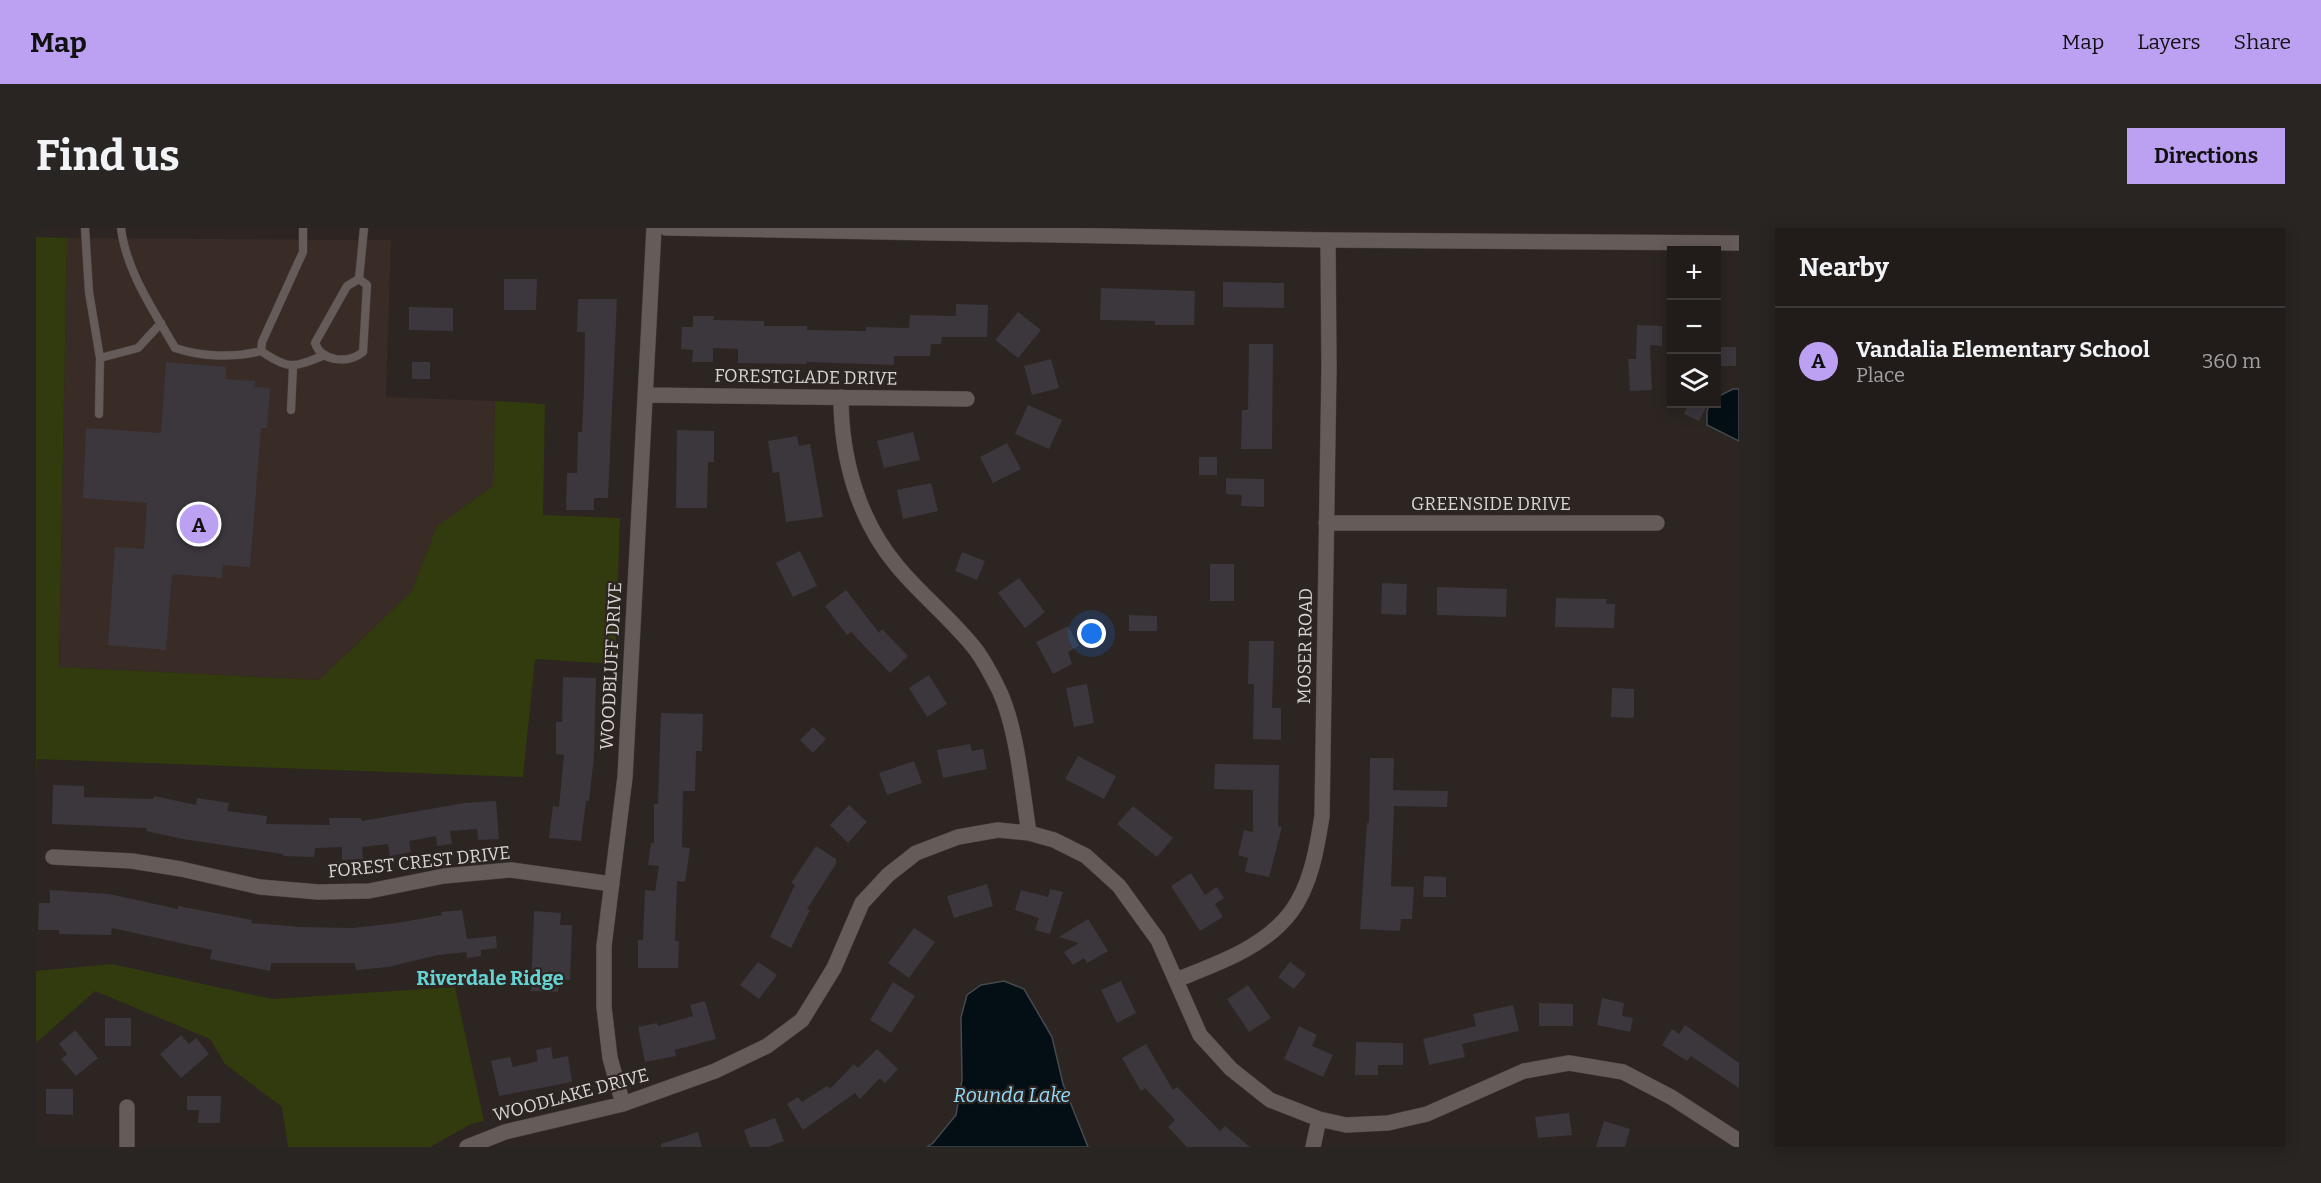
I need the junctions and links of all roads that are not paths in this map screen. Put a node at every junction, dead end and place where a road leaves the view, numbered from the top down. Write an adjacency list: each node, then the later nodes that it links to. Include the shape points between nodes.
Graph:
1 (85, 228): 15 (lane, via 89,292)
2 (121, 228): 12 (lane, via 123,248)
3 (303, 228): 13 (lane, via 303,252)
4 (364, 228): 11 (lane)
5 (654, 228): 17 (street, WOODBLUFF DRIVE)
6 (666, 228): 7 (street)
7 (974, 231): 8 (street)
8 (1153, 232): 9 (street)
9 (1328, 240): 10 (street); 23 (street, MOSER ROAD)
10 (1739, 243)
11 (359, 279): 14 (lane, via 347,286 315,343); 14 (lane, via 367,285 363,352 346,360)
12 (161, 323): 13 (lane, via 175,348 188,352 239,356); 15 (lane, via 138,348)
13 (261, 351): 16 (lane, via 276,362)
14 (325, 355): 16 (lane)
15 (100, 358): 21 (lane)
16 (293, 367): 20 (lane)
17 (645, 395): 18 (street, FORESTGLADE DRIVE); 26 (street, WOODBLUFF DRIVE, via 625,777)
18 (841, 397): 19 (street, FORESTGLADE DRIVE); 24 (street, via 841,428 850,474 870,526 897,566 977,651 998,688 1013,735)
19 (967, 399)
20 (291, 410)
21 (99, 414)
22 (1657, 523): 23 (street, GREENSIDE DRIVE)
23 (1326, 524): 27 (street, MOSER ROAD, via 1322,816 1308,877 1291,912 1268,935 1230,958)
24 (1029, 833): 27 (street, WOODLAKE DRIVE, via 1086,856 1119,886 1158,940); 28 (street, WOODLAKE DRIVE, via 998,830 958,837 916,853 862,903 834,968 802,1020 767,1046 716,1071)
25 (53, 857): 26 (street, FOREST CREST DRIVE, via 132,861 260,887 318,892 369,891 444,876 512,870)
26 (612, 884): 28 (street, WOODBLUFF DRIVE, via 604,946 604,1006 610,1058)
27 (1176, 980): 30 (street, WOODLAKE DRIVE, via 1200,1035 1231,1069 1270,1100)
28 (623, 1104): 33 (street, WOODLAKE DRIVE, via 505,1131)
29 (127, 1107): 32 (street)
30 (1319, 1119): 31 (street, WOODLAKE DRIVE, via 1346,1125 1388,1123 1427,1114 1524,1071 1569,1064 1623,1072 1671,1097); 34 (street)
31 (1739, 1141)
32 (127, 1147)
33 (467, 1147)
34 (1313, 1147)

